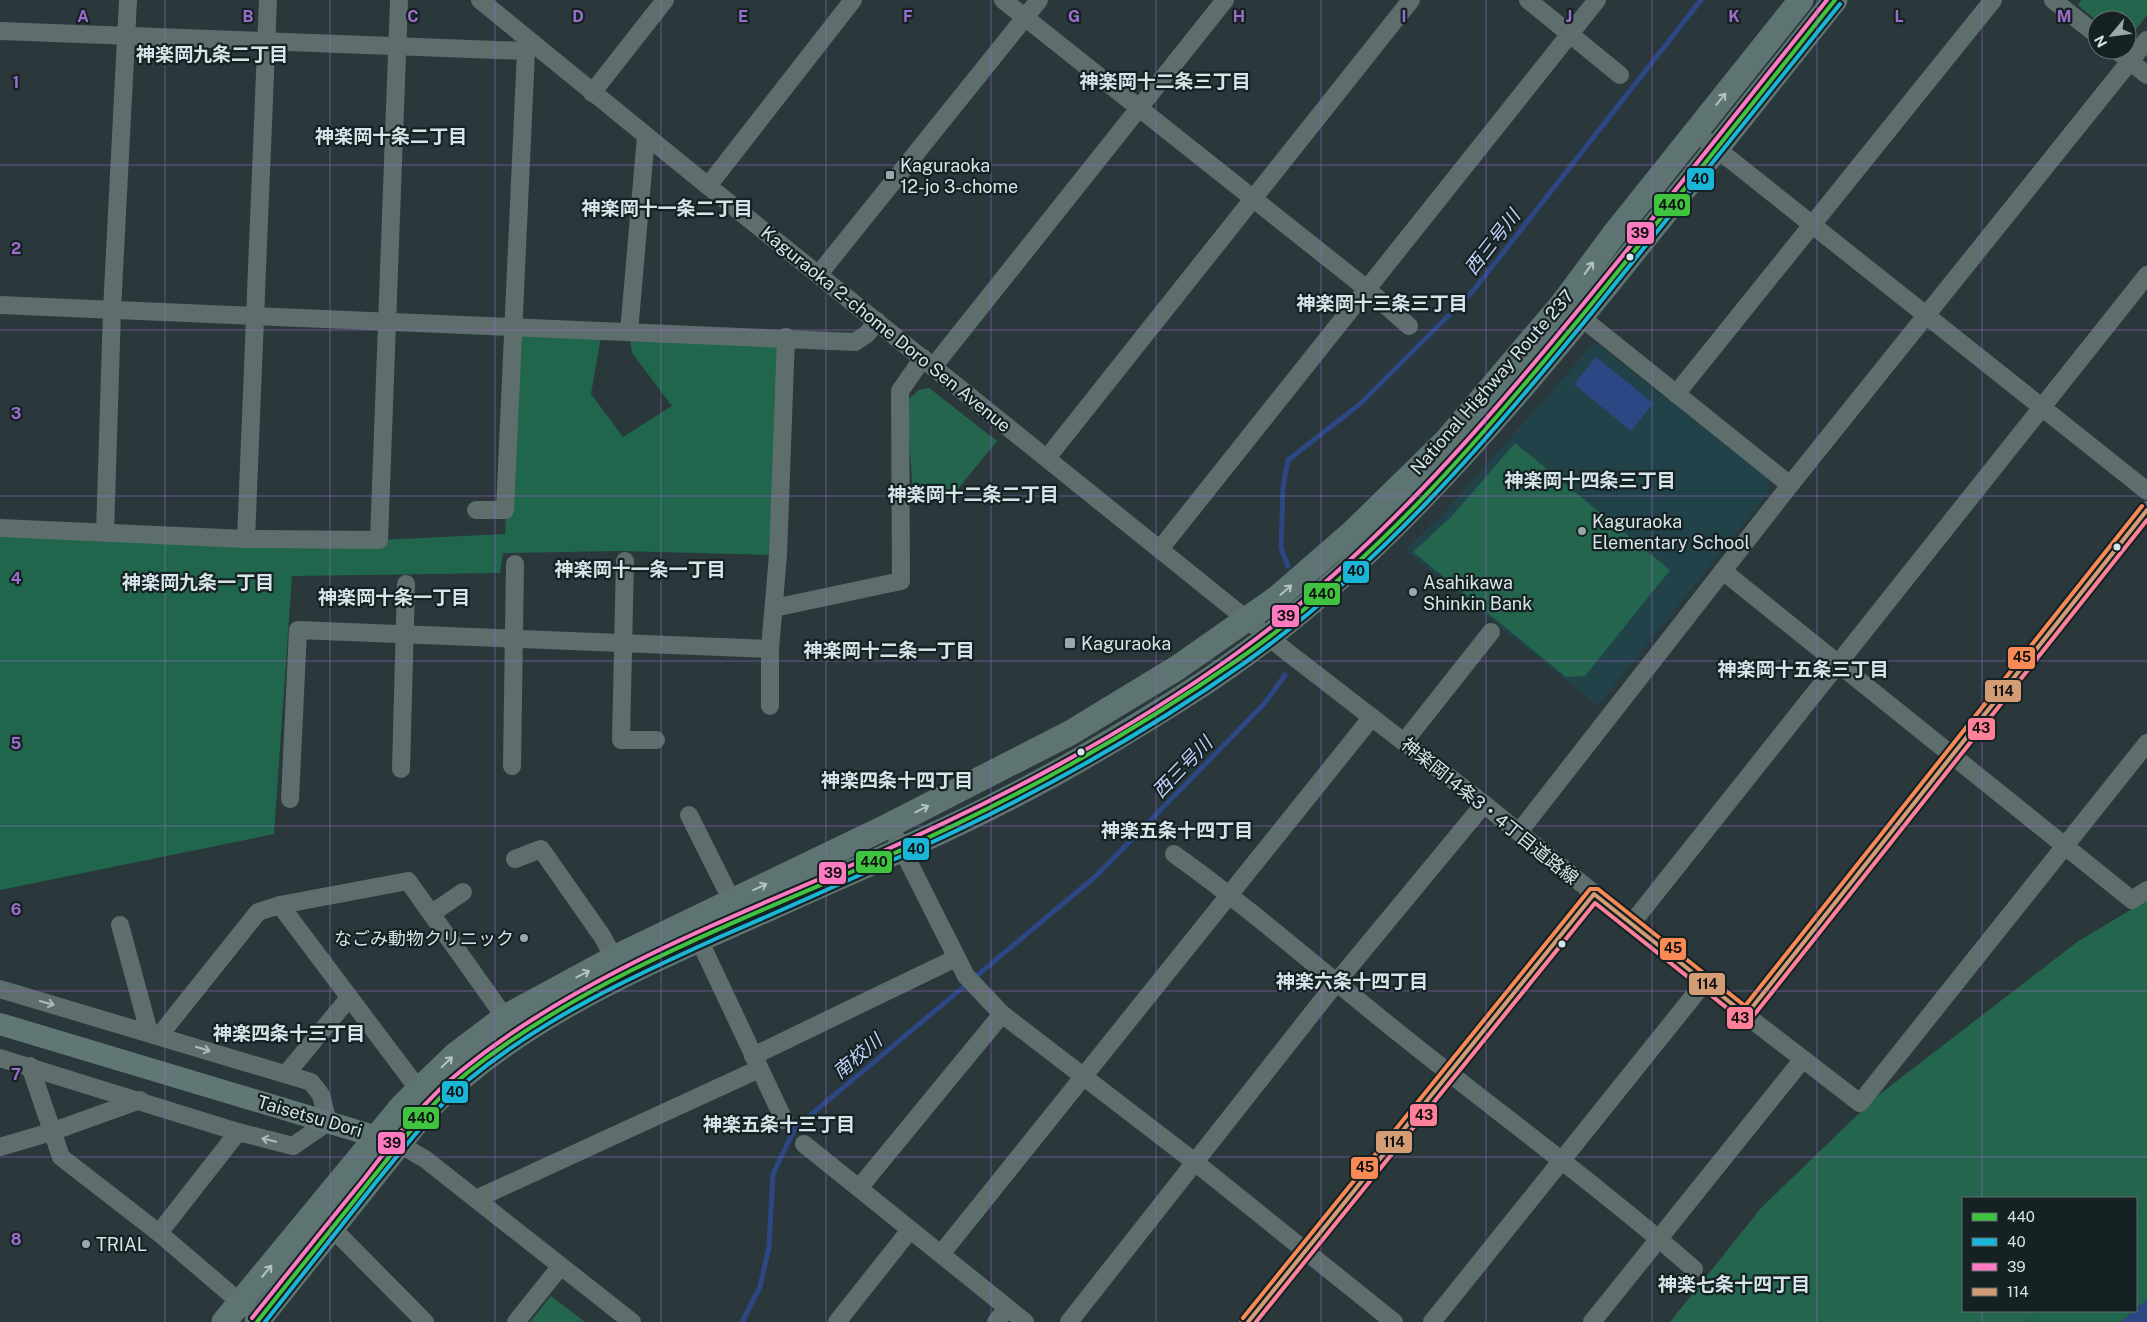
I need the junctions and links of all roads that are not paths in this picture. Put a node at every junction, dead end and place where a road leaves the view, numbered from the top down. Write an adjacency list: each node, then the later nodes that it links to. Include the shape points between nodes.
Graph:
1 (128, 0): 21 (street)
2 (268, 0): 22 (street)
3 (399, 0): 24 (street)
4 (480, 0): 25 (street, Kaguraoka 2-chome Doro Sen Avenue)
5 (666, 0): 30 (street)
6 (853, 0): 35 (street)
7 (1003, 0): 17 (street)
8 (1039, 0): 17 (street)
9 (1225, 0): 31 (street)
10 (1411, 0): 36 (street)
11 (1528, 0): 20 (street)
12 (1597, 0): 20 (street)
13 (1801, 0): 32 (highway, National Highway Route 237, one-way to 13)
14 (1835, 0): 34 (highway, National Highway Route 237)
15 (1993, 0): 37 (street)
16 (2053, 0): 18 (street)
17 (1025, 18): 31 (street); 38 (street)
18 (2087, 27)
19 (0, 31): 21 (street)
20 (1570, 34): 28 (street); 40 (street)
21 (127, 35): 22 (street); 42 (street)
22 (266, 40): 24 (street); 44 (street)
23 (2147, 40): 27 (street)
24 (397, 45): 25 (street); 47 (street)
25 (529, 47): 30 (street, Kaguraoka 2-chome Doro Sen Avenue); 48 (street)
26 (2128, 60): 27 (street)
27 (2130, 62): 29 (street); 45 (street)
28 (1620, 75)
29 (2147, 75)
30 (592, 93): 33 (street, Kaguraoka 2-chome Doro Sen Avenue)
31 (1139, 108): 36 (street); 52 (street)
32 (1695, 131): 34 (street); 43 (highway, National Highway Route 237, one-way to 32)
33 (646, 136): 35 (street, Kaguraoka 2-chome Doro Sen Avenue); 50 (street)
34 (1717, 149): 37 (street); 43 (highway, National Highway Route 237)
35 (708, 186): 38 (street, Kaguraoka 2-chome Doro Sen Avenue)
36 (1253, 198): 40 (street); 55 (street)
37 (1813, 226): 45 (street); 53 (street)
38 (819, 274): 46 (street, Kaguraoka 2-chome Doro Sen Avenue)
39 (2147, 275): 54 (street)
40 (1367, 289): 49 (street); 63 (street)
41 (0, 305): 42 (street)
42 (112, 310): 44 (street); 61 (street)
43 (1572, 310): 53 (street); 69 (highway, National Highway Route 237, one-way to 43, via 1277,598 1353,532); 72 (highway, National Highway Route 237, via 1466,452 1371,549)
44 (255, 316): 47 (street); 62 (street)
45 (1927, 317): 54 (street); 56 (street)
46 (877, 321): 51 (street, via 855,342); 52 (street, Kaguraoka 2-chome Doro Sen Avenue)
47 (386, 322): 48 (street); 62 (street, via 379,540)
48 (515, 326): 50 (street); 58 (street, via 505,510)
49 (1409, 326)
50 (629, 332): 51 (street)
51 (786, 337): 68 (street)
52 (928, 362): 55 (street, Kaguraoka 2-chome Doro Sen Avenue); 68 (street, via 900,391 901,581)
53 (1676, 394): 56 (street)
54 (2041, 408): 57 (street); 76 (street)
55 (1047, 458): 63 (street, Kaguraoka 2-chome Doro Sen Avenue)
56 (1790, 485): 66 (street)
57 (2147, 491)
58 (476, 510)
59 (2147, 510): 82 (street)
60 (0, 528): 61 (street)
61 (104, 533): 62 (street)
62 (246, 539)
63 (1160, 548): 69 (street, Kaguraoka 2-chome Doro Sen Avenue)
64 (625, 561): 74 (street)
65 (516, 564): 73 (street)
66 (1723, 571): 76 (street); 89 (street)
67 (406, 584): 71 (street)
68 (774, 608): 75 (street)
69 (1247, 619): 72 (street, Kaguraoka 2-chome Doro Sen Avenue); 88 (highway, National Highway Route 237, one-way to 69, via 1070,733 1177,668)
70 (1491, 632): 80 (street)
71 (404, 635): 73 (street); 84 (street); 85 (street, via 298,630)
72 (1268, 637): 78 (street, 神楽岡14条3・4丁目道路線); 91 (highway, National Highway Route 237, via 1183,697 1096,750 1002,802)
73 (513, 640): 74 (street); 83 (street)
74 (624, 644): 75 (street); 79 (street, via 622,740)
75 (770, 649): 77 (street)
76 (1838, 664): 82 (street); 101 (street)
77 (770, 706)
78 (1372, 716): 80 (street, 神楽岡14条3・4丁目道路線); 97 (street)
79 (656, 740)
80 (1404, 742): 86 (street, 神楽岡14条3・4丁目道路線)
81 (2147, 743): 90 (street)
82 (1952, 754): 90 (street); 111 (street)
83 (512, 766)
84 (401, 769)
85 (290, 799)
86 (1484, 804): 89 (street, 神楽岡14条3・4丁目道路線); 106 (street)
87 (689, 816): 99 (street)
88 (890, 825): 91 (street); 99 (highway, National Highway Route 237, one-way to 88)
89 (1519, 832): 96 (street, 神楽岡14条3・4丁目道路線)
90 (2066, 845): 94 (street, via 2132,900); 116 (street, 神楽岡14条3・4丁目道路線, via 1860,1103)
91 (902, 848): 99 (highway, National Highway Route 237); 104 (street)
92 (1174, 854): 97 (street)
93 (515, 859): 105 (street, via 541,850 602,936)
94 (2147, 890)
95 (463, 892): 100 (street)
96 (1594, 894): 101 (street, 神楽岡14条3・4丁目道路線); 119 (street)
97 (1231, 895): 106 (street); 121 (street)
98 (280, 905): 100 (street, via 408,881); 109 (street); 114 (street, via 258,912)
99 (737, 911): 103 (highway, National Highway Route 237)
100 (432, 913): 113 (street)
101 (1632, 923): 107 (street, 神楽岡14条3・4丁目道路線)
102 (120, 925): 114 (street)
103 (695, 930): 105 (highway, National Highway Route 237); 117 (street)
104 (956, 958): 110 (street, via 971,982); 117 (street)
105 (619, 967): 113 (highway, National Highway Route 237, via 567,1006)
106 (1336, 983): 119 (street); 132 (street)
107 (1704, 983): 111 (street, 神楽岡14条3・4丁目道路線); 131 (street)
108 (0, 989): 114 (street, one-way to 114)
109 (349, 998): 120 (street); 122 (street)
110 (1002, 1014): 121 (street); 133 (street)
111 (1746, 1015): 116 (street, 神楽岡14条3・4丁目道路線)
112 (0, 1024): 125 (main road, Taisetsu Dori)
113 (512, 1027): 122 (highway, National Highway Route 237, one-way to 113, via 455,1055); 128 (highway, National Highway Route 237, via 424,1113)
114 (154, 1034): 120 (street, one-way to 120)
115 (0, 1058): 118 (street)
116 (1803, 1060): 138 (street)
117 (756, 1063): 124 (street); 134 (street)
118 (30, 1066): 123 (street); 126 (street)
119 (1449, 1073): 131 (street); 139 (street)
120 (286, 1074): 125 (street, via 311,1082 321,1095)
121 (1084, 1076): 132 (street); 140 (street)
122 (419, 1090): 128 (highway, National Highway Route 237)
123 (140, 1100): 126 (street); 127 (street)
124 (784, 1120)
125 (328, 1122): 127 (street, one-way to 127, via 292,1146); 128 (main road, Taisetsu Dori)
126 (51, 1132): 130 (street); 137 (street, via 61,1157)
127 (238, 1132): 137 (street)
128 (388, 1140): 134 (street, Taisetsu Dori, via 426,1159); 135 (highway, National Highway Route 237); 143 (highway, National Highway Route 237, one-way to 128)
129 (804, 1144): 133 (street)
130 (0, 1147)
131 (1561, 1160): 138 (street); 156 (street)
132 (1196, 1163): 139 (street); 153 (street)
133 (859, 1188): 136 (street)
134 (476, 1199): 141 (street, Taisetsu Dori)
135 (332, 1228): 145 (highway, National Highway Route 237); 147 (street)
136 (910, 1230): 140 (street); 150 (street)
137 (159, 1233): 143 (street)
138 (1659, 1239): 142 (street); 157 (street)
139 (1305, 1251): 154 (street); 155 (street)
140 (941, 1254): 144 (street)
141 (560, 1267): 148 (street); 149 (street, Taisetsu Dori)
142 (1694, 1269)
143 (241, 1302): 145 (street); 146 (highway, National Highway Route 237)
144 (1007, 1308): 151 (street); 152 (street)
145 (259, 1320)
146 (224, 1322)
147 (426, 1322)
148 (516, 1322)
149 (632, 1322)
150 (837, 1322)
151 (996, 1322)
152 (1025, 1322)
153 (1068, 1322)
154 (1248, 1322)
155 (1394, 1322)
156 (1432, 1322)
157 (1592, 1322)

